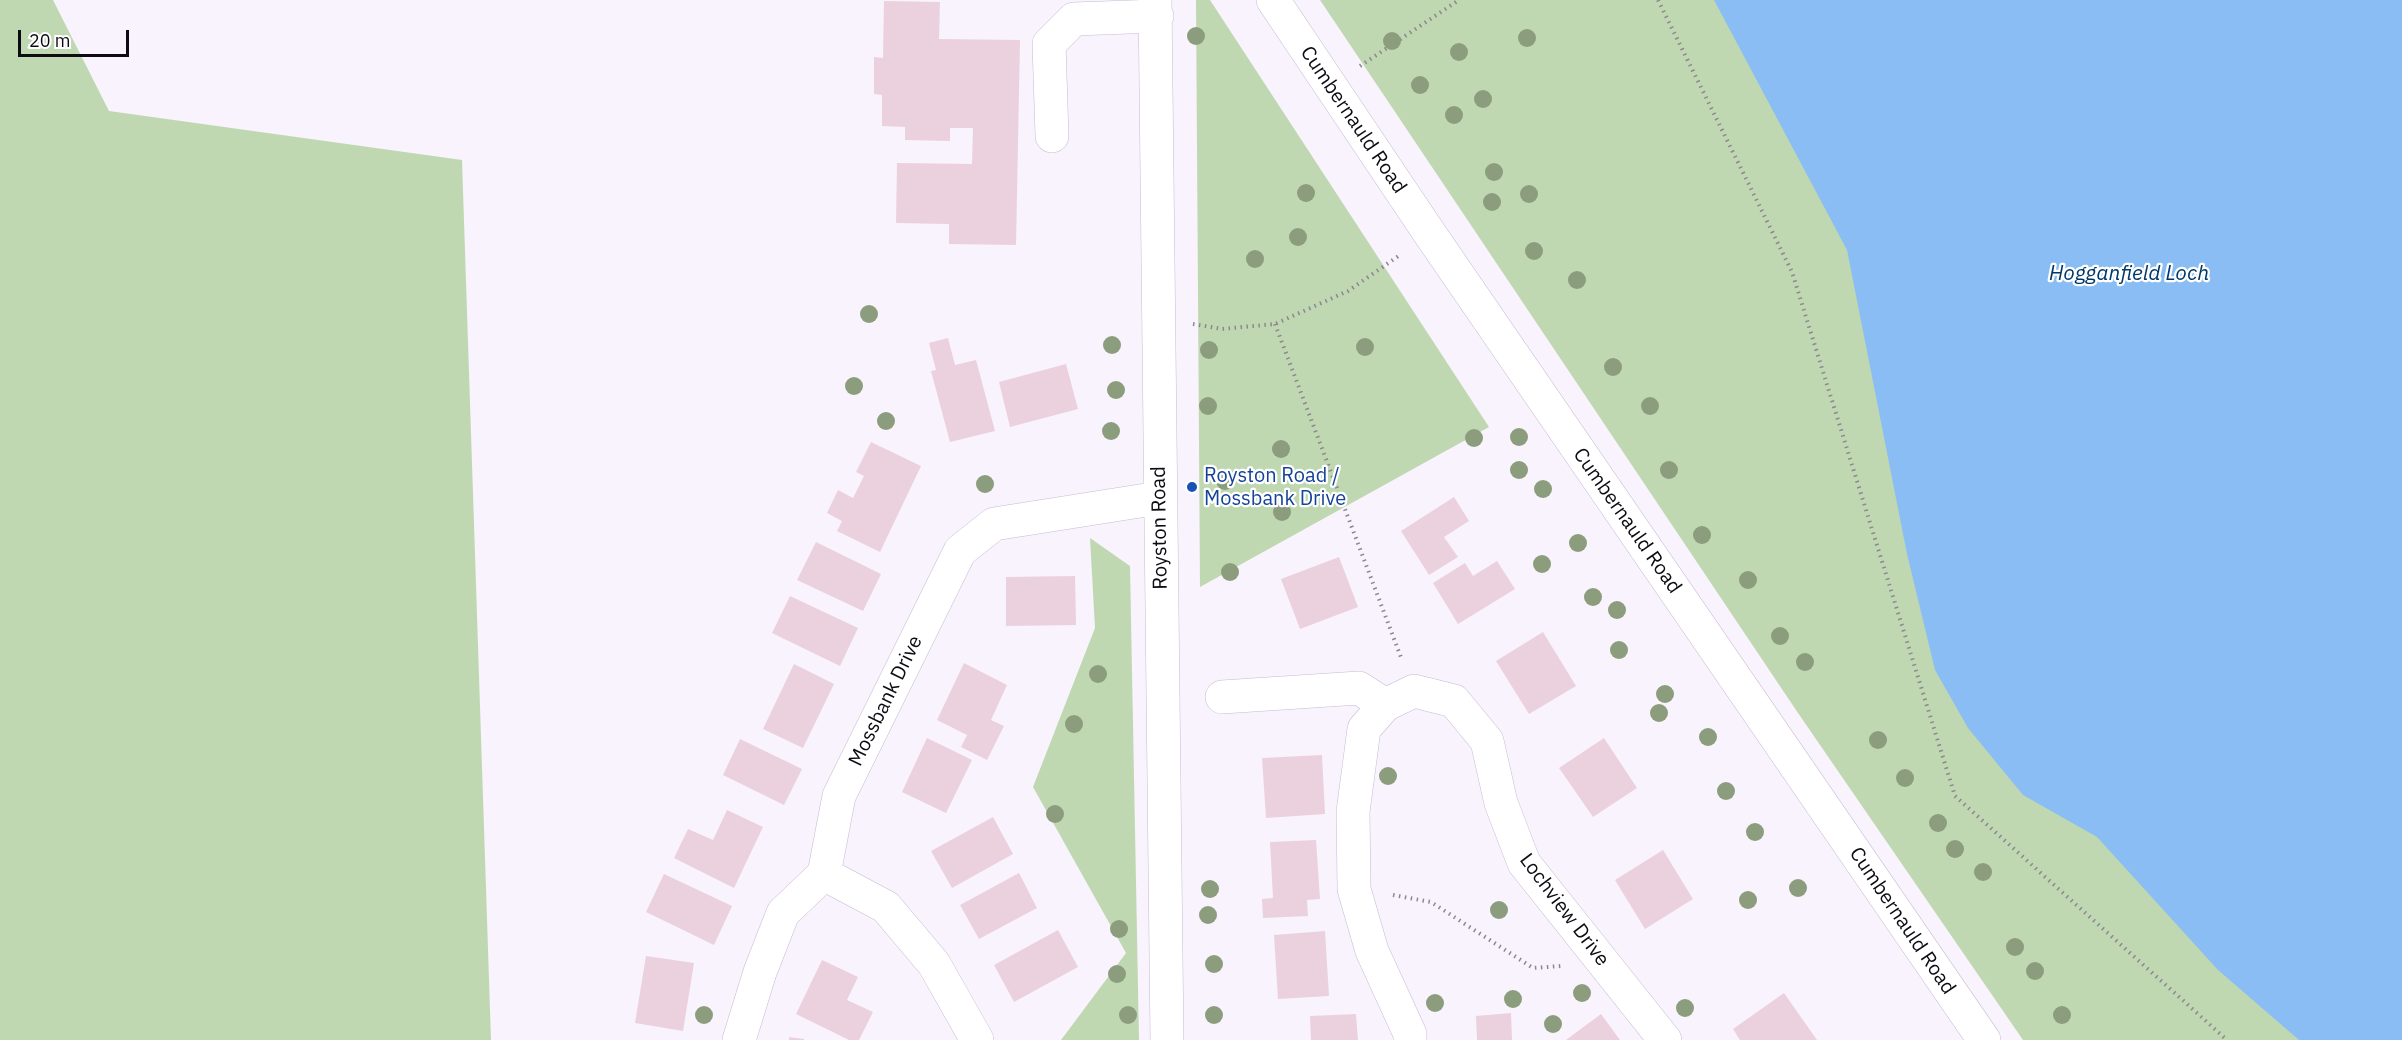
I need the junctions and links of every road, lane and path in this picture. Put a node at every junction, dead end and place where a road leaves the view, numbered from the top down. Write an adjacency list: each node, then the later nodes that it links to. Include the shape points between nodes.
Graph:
1 (1273, 0): 5 (street, Cumbernauld Road)
2 (1459, 0): 5 (path)
3 (1658, 0): 23 (path, via 1792,272 1955,796)
4 (1157, 5): 6 (street, via 1074,19 1049,44); 8 (street, Royston Road)
5 (1330, 86): 7 (street, Cumbernauld Road)
6 (1052, 136)
7 (1430, 234): 9 (path, via 1348,291); 22 (street, Cumbernauld Road)
8 (1160, 318): 9 (path, via 1222,329); 10 (street, Royston Road)
9 (1275, 324): 11 (path)
10 (1159, 498): 14 (street, Mossbank Drive, via 994,524 960,551 839,796); 19 (street, Royston Road)
11 (1414, 691): 13 (street); 16 (street, Lochview Drive, via 1454,700 1486,741 1501,803 1524,863)
12 (1222, 697): 13 (street, via 1359,688)
13 (1385, 705): 15 (street, via 1364,729 1353,812)
14 (824, 874): 17 (street, via 783,913); 18 (street, via 886,907 934,964)
15 (1354, 889): 16 (path, via 1431,902 1533,968); 20 (street, via 1372,951)
16 (1603, 962): 21 (street, Lochview Drive)
17 (739, 1040)
18 (977, 1040)
19 (1167, 1040)
20 (1410, 1040)
21 (1665, 1040)
22 (1984, 1040)
23 (2227, 1040)

